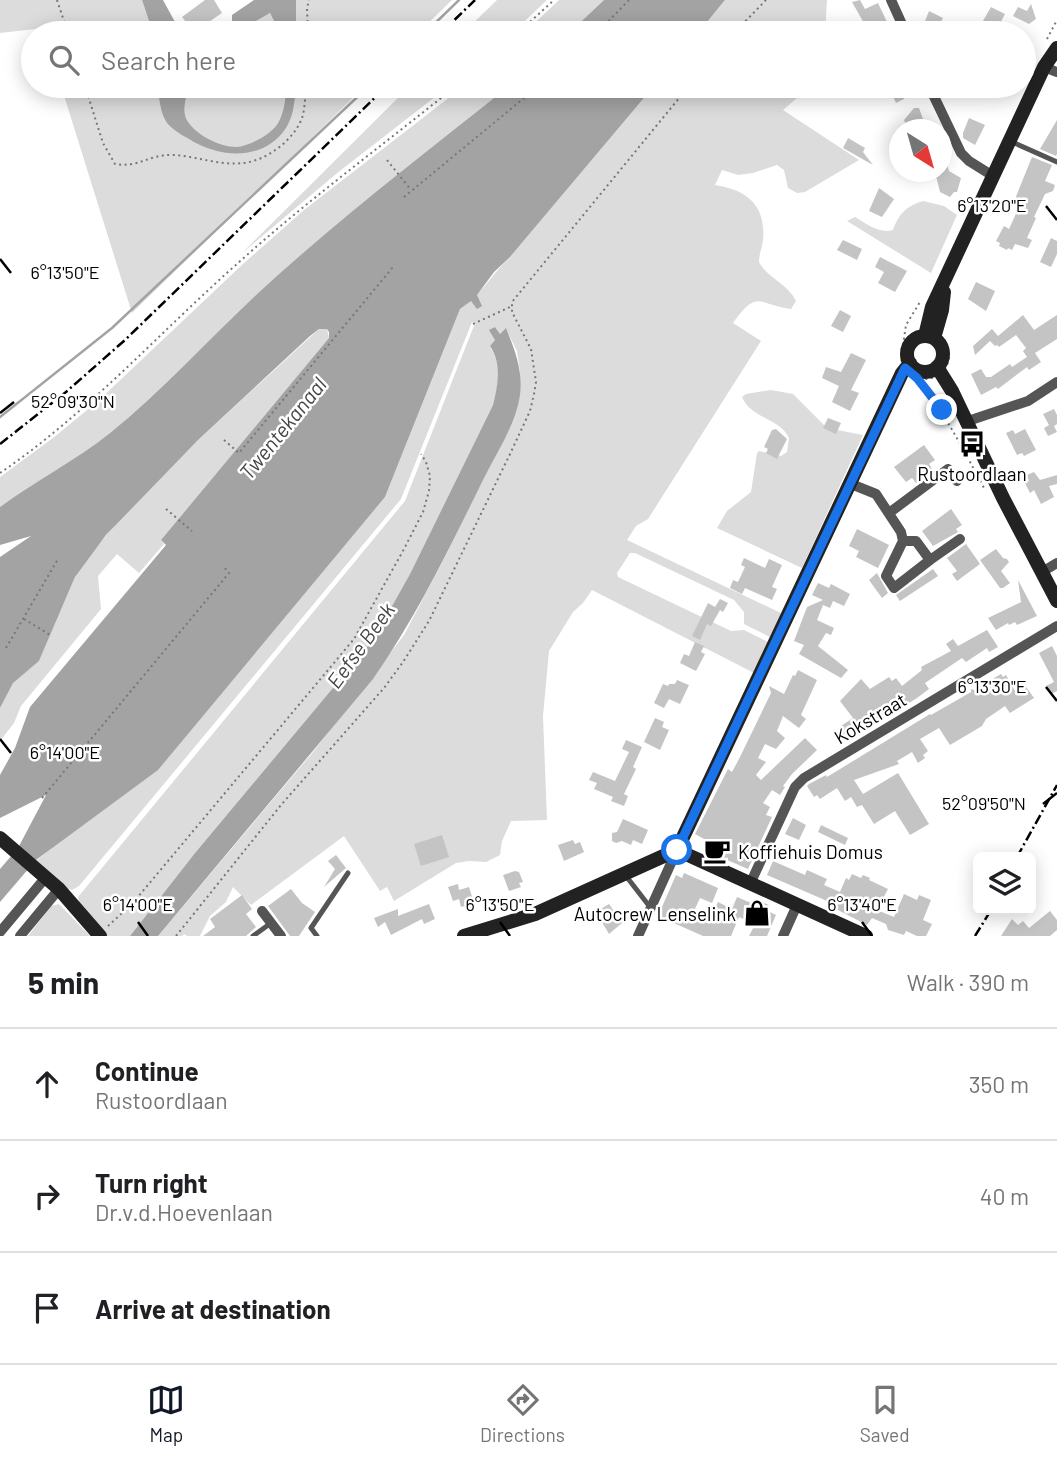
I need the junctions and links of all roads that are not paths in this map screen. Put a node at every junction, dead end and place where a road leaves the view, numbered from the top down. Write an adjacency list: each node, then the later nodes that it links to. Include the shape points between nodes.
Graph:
1 (891, 0): 2 (street)
2 (901, 21)
3 (1057, 25): 5 (street)
4 (1057, 48): 5 (street)
5 (1051, 70): 6 (street)
6 (1036, 96)
7 (935, 98): 11 (street, via 961,153)
8 (1035, 98): 9 (street)
9 (1010, 141): 10 (lane); 11 (street)
10 (1057, 162)
11 (993, 176): 12 (street, via 932,307)
12 (930, 335): 13 (street, via 916,338 909,347); 14 (street, via 943,352)
13 (908, 366): 14 (street); 18 (street)
14 (932, 373): 16 (street, via 952,391)
15 (1057, 382): 16 (street, via 1028,401)
16 (964, 419): 24 (street)
17 (957, 481): 19 (street, via 948,470)
18 (851, 484): 19 (street, via 876,494); 28 (street)
19 (889, 513): 21 (street)
20 (960, 539): 22 (street)
21 (903, 541): 22 (street, via 916,541); 22 (street, via 886,576 894,588)
22 (930, 560)
23 (1057, 563): 24 (street)
24 (1042, 572): 25 (street)
25 (1057, 601)
26 (1057, 626): 32 (street, Kokstraat, via 804,778 795,787)
27 (6, 842): 29 (street)
28 (677, 850): 31 (street); 32 (street); 35 (street)
29 (42, 873): 33 (street); 38 (street)
30 (348, 873): 43 (lane, via 311,928)
31 (624, 874): 35 (lane); 44 (street, via 535,914)
32 (750, 884): 34 (street)
33 (59, 889): 39 (street); 40 (street)
34 (797, 905): 46 (street); 47 (street)
35 (651, 908): 45 (street)
36 (262, 911): 37 (street)
37 (271, 923): 41 (lane); 42 (street)
38 (0, 932)
39 (20, 936)
40 (100, 936)
41 (253, 936)
42 (281, 936)
43 (317, 936)
44 (464, 936)
45 (638, 936)
46 (783, 936)
47 (866, 936)

